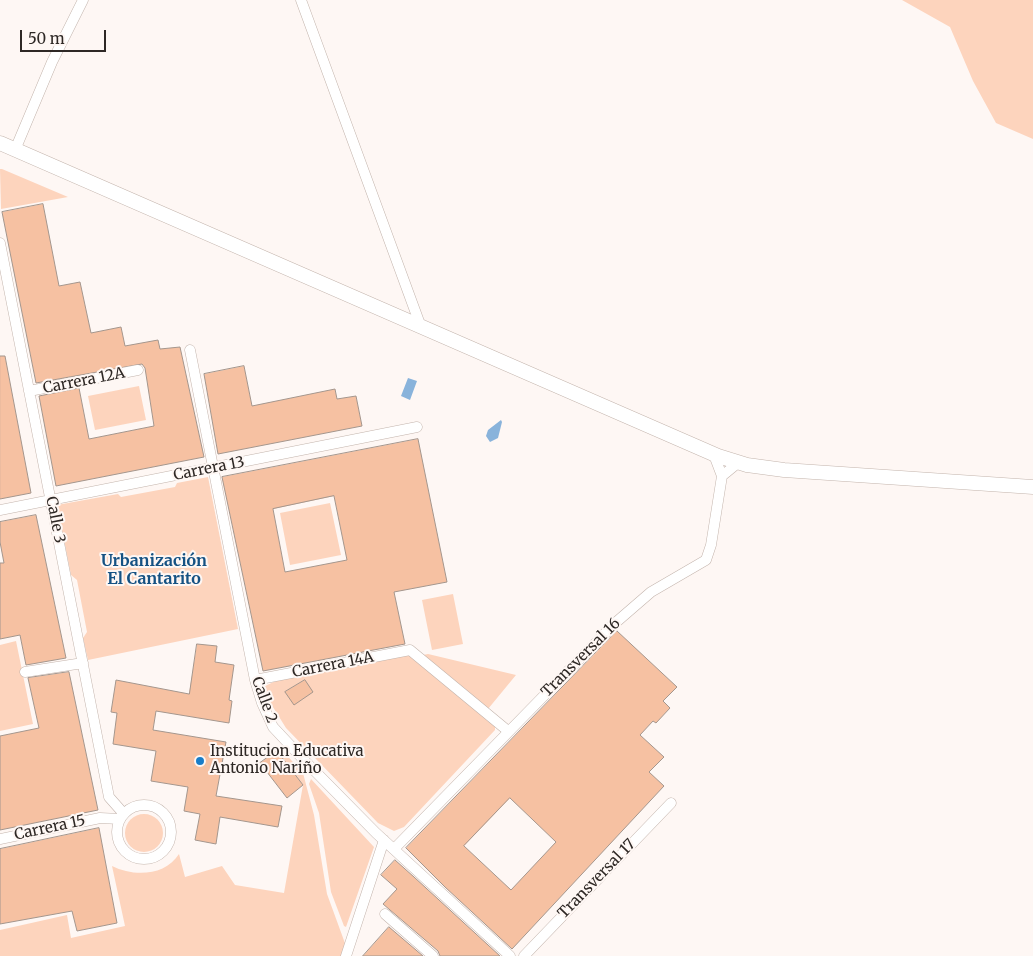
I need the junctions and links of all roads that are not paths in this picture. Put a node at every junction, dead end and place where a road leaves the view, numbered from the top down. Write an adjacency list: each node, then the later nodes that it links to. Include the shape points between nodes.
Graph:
1 (83, 0): 4 (street, via 52,62)
2 (301, 0): 6 (street)
3 (0, 143): 4 (main road)
4 (15, 150): 6 (main road)
5 (0, 244): 9 (street, Calle 3)
6 (421, 327): 11 (main road)
7 (190, 350): 13 (street, Calle 2)
8 (138, 370): 9 (street, Carrera 12A)
9 (29, 391): 16 (street, Calle 3)
10 (417, 427): 13 (street, Carrera 13)
11 (714, 455): 12 (main road); 14 (street, Transversal 16)
12 (739, 462): 14 (street); 15 (main road, via 795,471)
13 (214, 468): 16 (street, Carrera 13); 20 (street, Calle 2)
14 (722, 476): 21 (street, Transversal 16, via 706,560 650,592)
15 (1033, 487)
16 (51, 500): 17 (street, Carrera 13); 18 (street, Calle 3)
17 (0, 510)
18 (83, 663): 19 (street); 23 (street, Calle 3, via 109,797)
19 (25, 672)
20 (255, 680): 21 (street, Carrera 14A, via 410,650); 25 (street, Calle 2, via 273,727)
21 (508, 731): 26 (street, Transversal 16)
22 (671, 803): 31 (street, Transversal 17)
23 (123, 817): 23 (street, via 119,844 126,853 146,860 156,857 168,846 172,831 166,816 158,809 148,805); 24 (street, Carrera 15, via 100,818)
24 (0, 839)
25 (384, 840): 26 (street, Calle 2); 28 (street)
26 (394, 849): 30 (street, Calle 2)
27 (385, 914): 29 (street)
28 (346, 956)
29 (433, 956)
30 (510, 956)
31 (524, 956)

